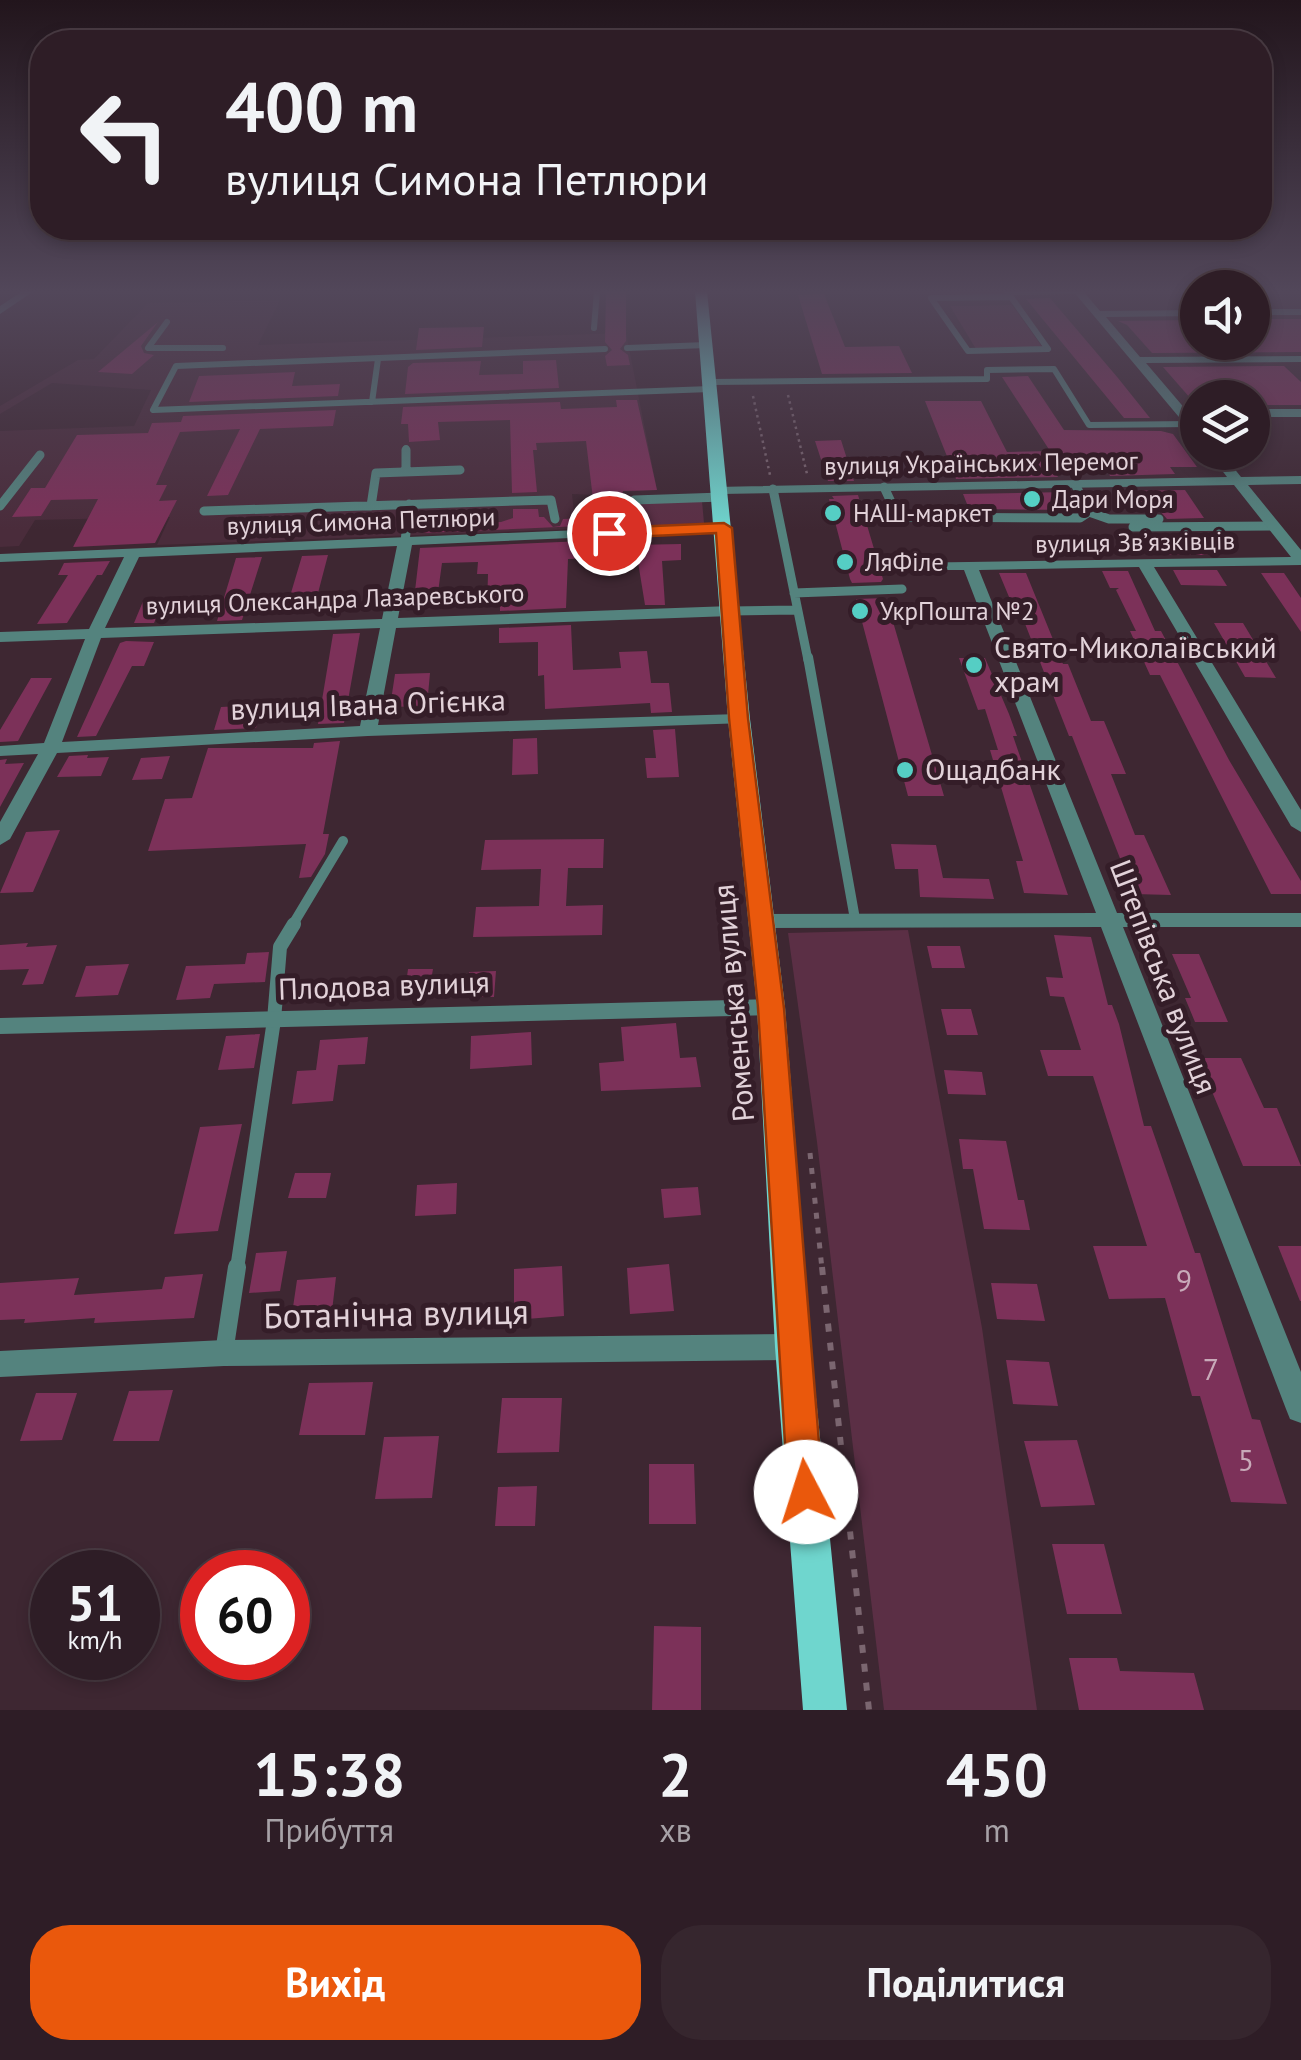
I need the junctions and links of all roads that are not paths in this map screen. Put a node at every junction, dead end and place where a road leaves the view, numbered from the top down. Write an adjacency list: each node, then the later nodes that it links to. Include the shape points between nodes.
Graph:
1 (173, 371): 8 (lane, via 153,410)
2 (376, 371): 8 (lane)
3 (709, 371): 7 (main road, Роменська вулиця)
4 (987, 371): 7 (lane, via 987,379)
5 (1055, 371): 12 (lane, via 1089,425)
6 (1146, 371): 9 (street)
7 (710, 386): 8 (lane); 23 (main road, Роменська вулиця)
8 (372, 402)
9 (1180, 408)
10 (1270, 413): 11 (street)
11 (1301, 413)
12 (1180, 421)
13 (406, 448): 17 (lane)
14 (40, 455): 25 (lane)
15 (460, 470): 17 (lane)
16 (1228, 470): 18 (street)
17 (406, 472): 26 (lane, via 376,472)
18 (1236, 480): 19 (street, вулиця Українських Перемог); 21 (street, вулиця Українських Перемог); 29 (street)
19 (1301, 480)
20 (884, 486): 21 (street, вулиця Українських Перемог); 22 (street, вулиця Українських Перемог); 28 (lane, via 898,517 1080,518)
21 (1076, 486): 28 (lane)
22 (773, 489): 23 (street, вулиця Українських Перемог); 43 (lane)
23 (722, 493): 33 (main road, Роменська вулиця); 34 (lane, via 634,500 629,503)
24 (409, 504): 26 (lane); 32 (lane, via 550,500); 35 (lane)
25 (0, 506)
26 (370, 506): 27 (lane)
27 (204, 511)
28 (1089, 512): 31 (lane)
29 (1274, 526): 31 (lane); 38 (street)
30 (1133, 527): 31 (lane)
31 (1216, 527)
32 (556, 528): 34 (street, вулиця Симона Петлюри); 35 (street, вулиця Симона Петлюри)
33 (724, 528): 34 (street, вулиця Симона Петлюри); 45 (main road, Роменська вулиця)
34 (636, 532)
35 (405, 542): 36 (street, вулиця Симона Петлюри); 46 (street)
36 (133, 553): 37 (street, вулиця Симона Петлюри); 47 (street)
37 (0, 558)
38 (1301, 561): 39 (street, вулиця Звʼязківців)
39 (1144, 565): 41 (street, вулиця Звʼязківців); 53 (street)
40 (906, 566): 41 (street, вулиця Звʼязківців)
41 (970, 566): 57 (street, Штепівська вулиця)
42 (902, 589): 43 (lane)
43 (794, 593): 44 (lane)
44 (796, 610): 45 (lane); 56 (lane)
45 (731, 611): 46 (street, вулиця Олександра Лазаревського); 49 (main road, Роменська вулиця)
46 (388, 622): 47 (street, вулиця Олександра Лазаревського); 50 (street)
47 (95, 633): 48 (street, вулиця Олександра Лазаревського); 51 (street)
48 (0, 637)
49 (738, 718): 50 (street, вулиця Івана Огієнка); 59 (main road, Роменська вулиця)
50 (368, 731): 51 (street, вулиця Івана Огієнка)
51 (51, 748): 52 (street, вулиця Івана Огієнка); 54 (street)
52 (0, 751)
53 (1301, 826)
54 (0, 839)
55 (343, 841): 61 (lane, via 280,947)
56 (855, 919): 57 (street); 59 (street)
57 (1108, 920): 58 (street); 66 (street, Штепівська вулиця)
58 (1301, 920)
59 (760, 921): 60 (main road, Роменська вулиця)
60 (771, 1008): 61 (street, Плодова вулиця); 63 (main road, Роменська вулиця)
61 (274, 1020): 62 (street, Плодова вулиця); 64 (lane)
62 (0, 1026)
63 (793, 1347): 64 (street, Ботанічна вулиця); 67 (main road, Роменська вулиця)
64 (224, 1353): 65 (street, Ботанічна вулиця)
65 (0, 1364)
66 (1301, 1409)
67 (825, 1710)

